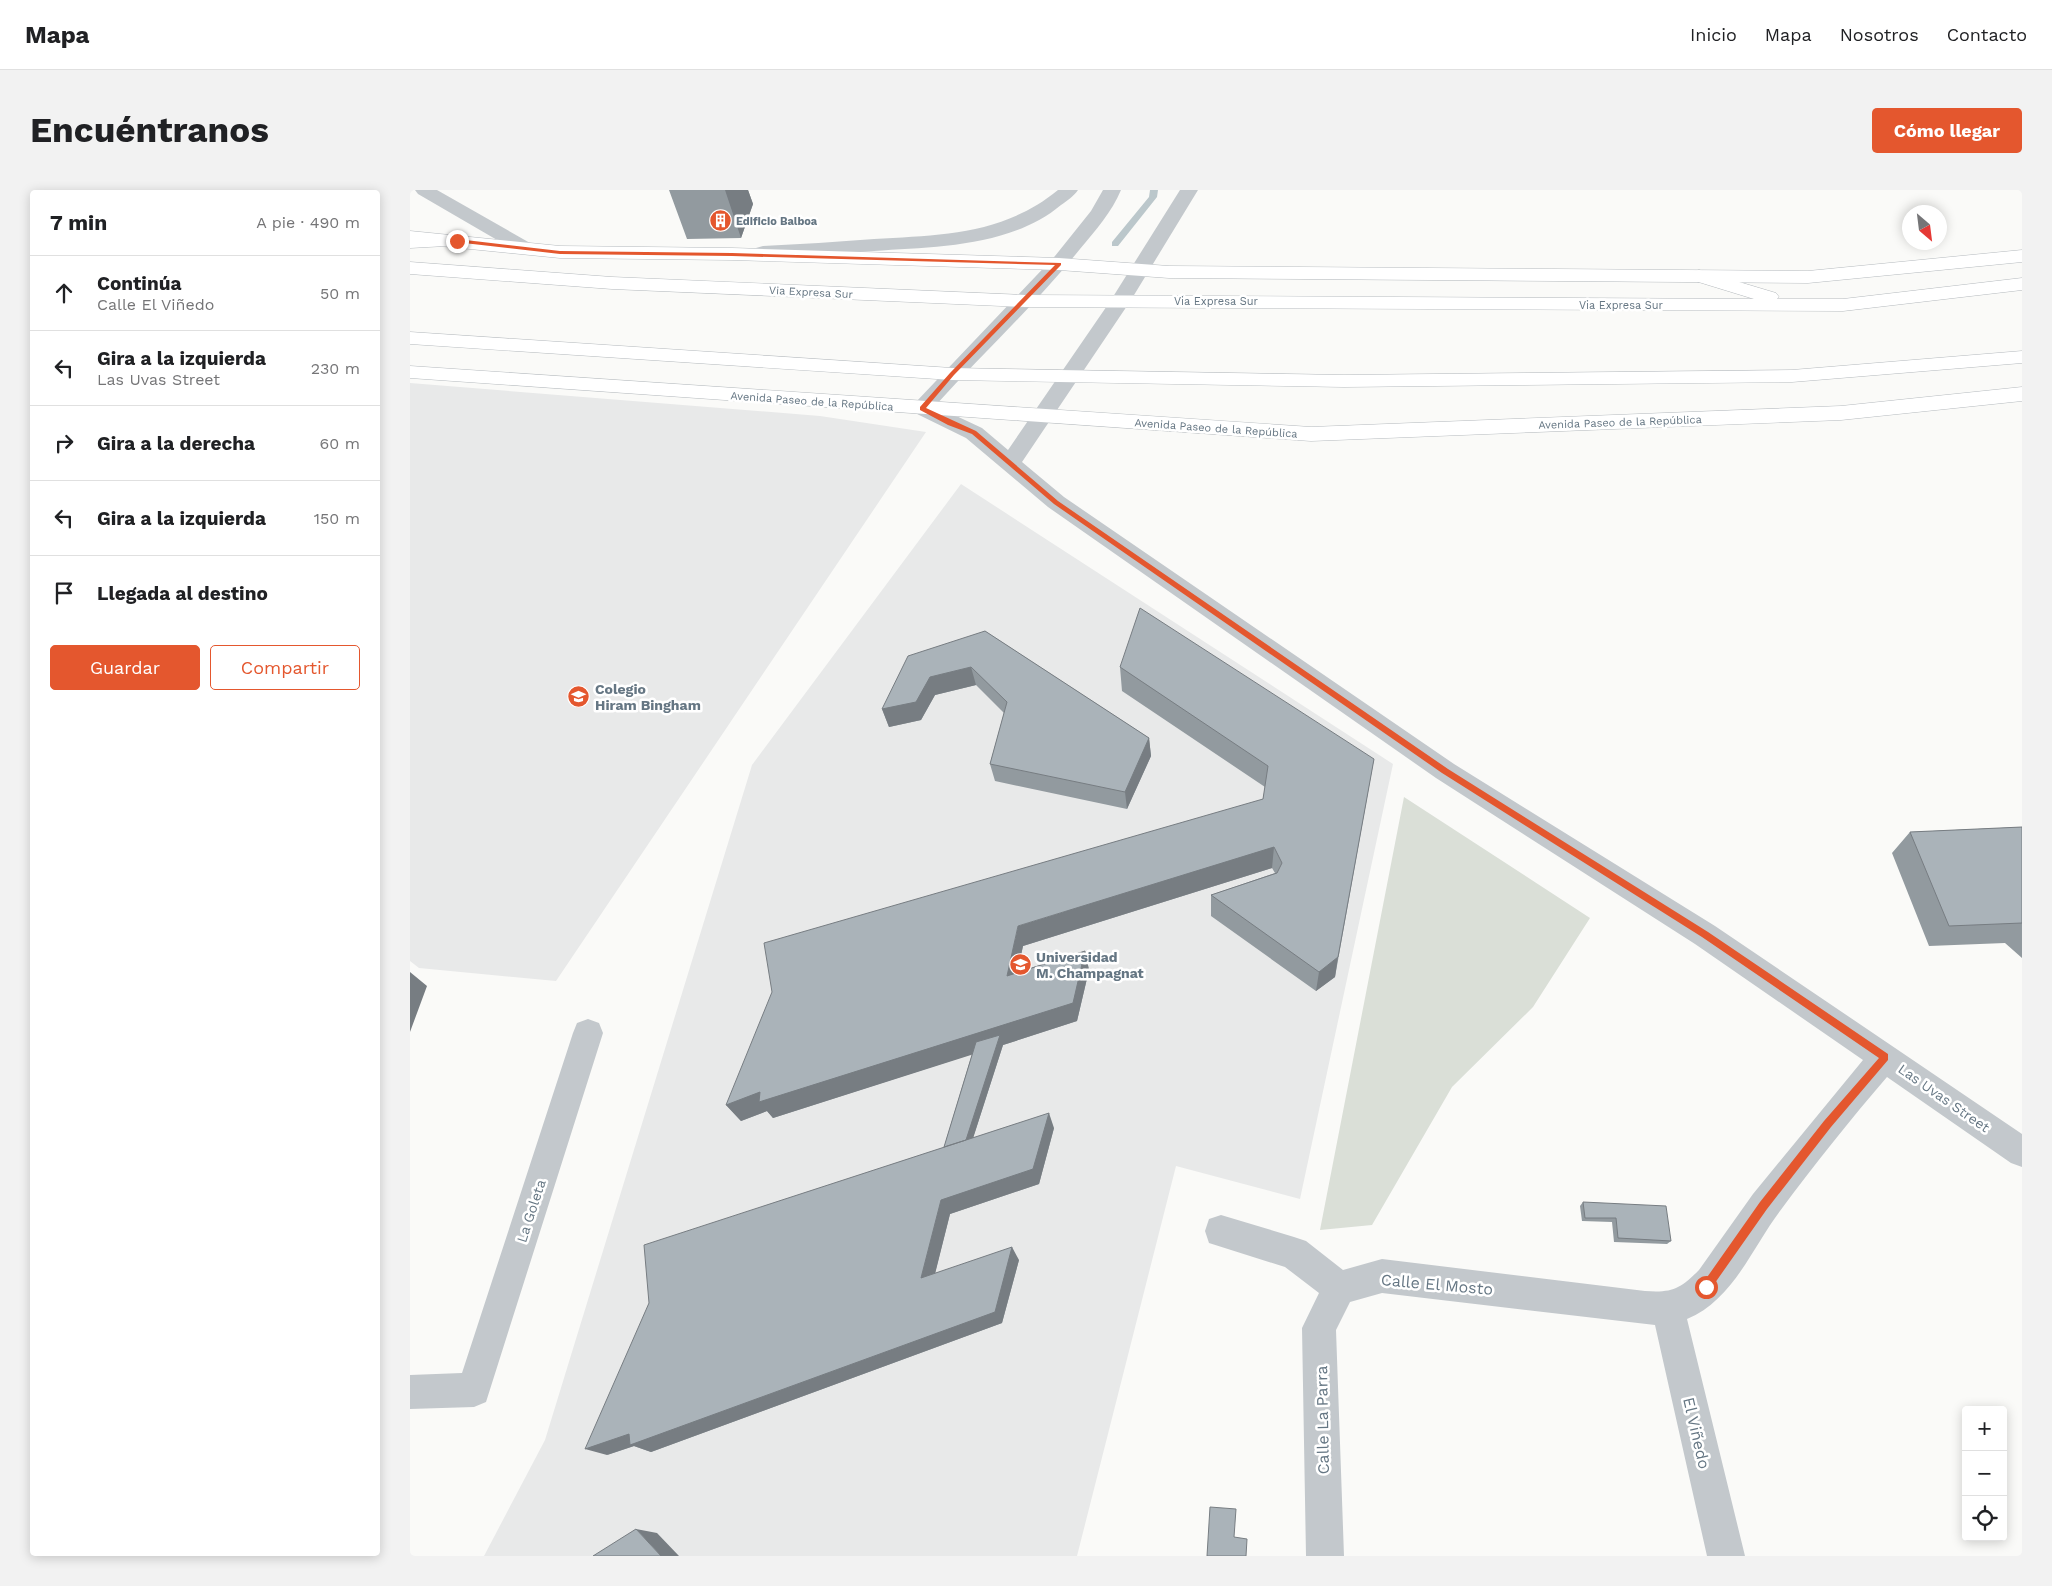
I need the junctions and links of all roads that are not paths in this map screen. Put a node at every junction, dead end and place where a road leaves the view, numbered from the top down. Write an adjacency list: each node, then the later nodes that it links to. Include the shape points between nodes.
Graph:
1 (424, 190): 8 (street)
2 (1069, 190): 9 (street, via 1046,209 990,232 939,241)
3 (1112, 190): 11 (street)
4 (1189, 190): 13 (street)
5 (410, 237): 6 (main road)
6 (457, 241): 7 (main road); 8 (main road)
7 (410, 242)
8 (523, 247): 9 (main road, via 560,252)
9 (732, 254): 11 (main road)
10 (2022, 256): 14 (main road, via 1808,278)
11 (1059, 264): 13 (main road); 17 (street)
12 (410, 268): 17 (main road, Via Expresa Sur, via 612,283)
13 (1139, 270): 14 (main road); 16 (street)
14 (1700, 276): 18 (main road)
15 (2022, 284): 18 (main road, Via Expresa Sur, via 1843,305)
16 (1120, 300): 17 (main road, Via Expresa Sur); 18 (main road, Via Expresa Sur); 23 (street)
17 (1025, 301): 22 (street)
18 (1799, 305)
19 (410, 338): 22 (main road)
20 (2022, 357): 23 (main road, via 1792,376 1344,381)
21 (410, 372): 25 (main road, Avenida Paseo de la República)
22 (952, 374): 23 (main road); 25 (street)
23 (1069, 376): 26 (street)
24 (2022, 394): 26 (main road, Avenida Paseo de la República, via 1841,413 1311,434)
25 (922, 408): 26 (main road, Avenida Paseo de la República); 27 (street, Las Uvas Street, via 974,433)
26 (1042, 416): 27 (street)
27 (1010, 464): 29 (street, Las Uvas Street, via 1056,502 1445,771 1705,935)
28 (588, 1033): 34 (street, La Goleta, via 474,1390)
29 (1885, 1057): 30 (street, Las Uvas Street); 33 (street, via 1763,1205 1706,1287 1689,1300)
30 (2022, 1152)
31 (1221, 1231): 32 (street, via 1294,1252)
32 (1340, 1288): 33 (street, Calle El Mosto, via 1382,1276); 35 (street, Calle La Parra, via 1319,1328)
33 (1668, 1309): 36 (street, El Viñedo)
34 (410, 1392)
35 (1325, 1556)
36 (1726, 1556)

